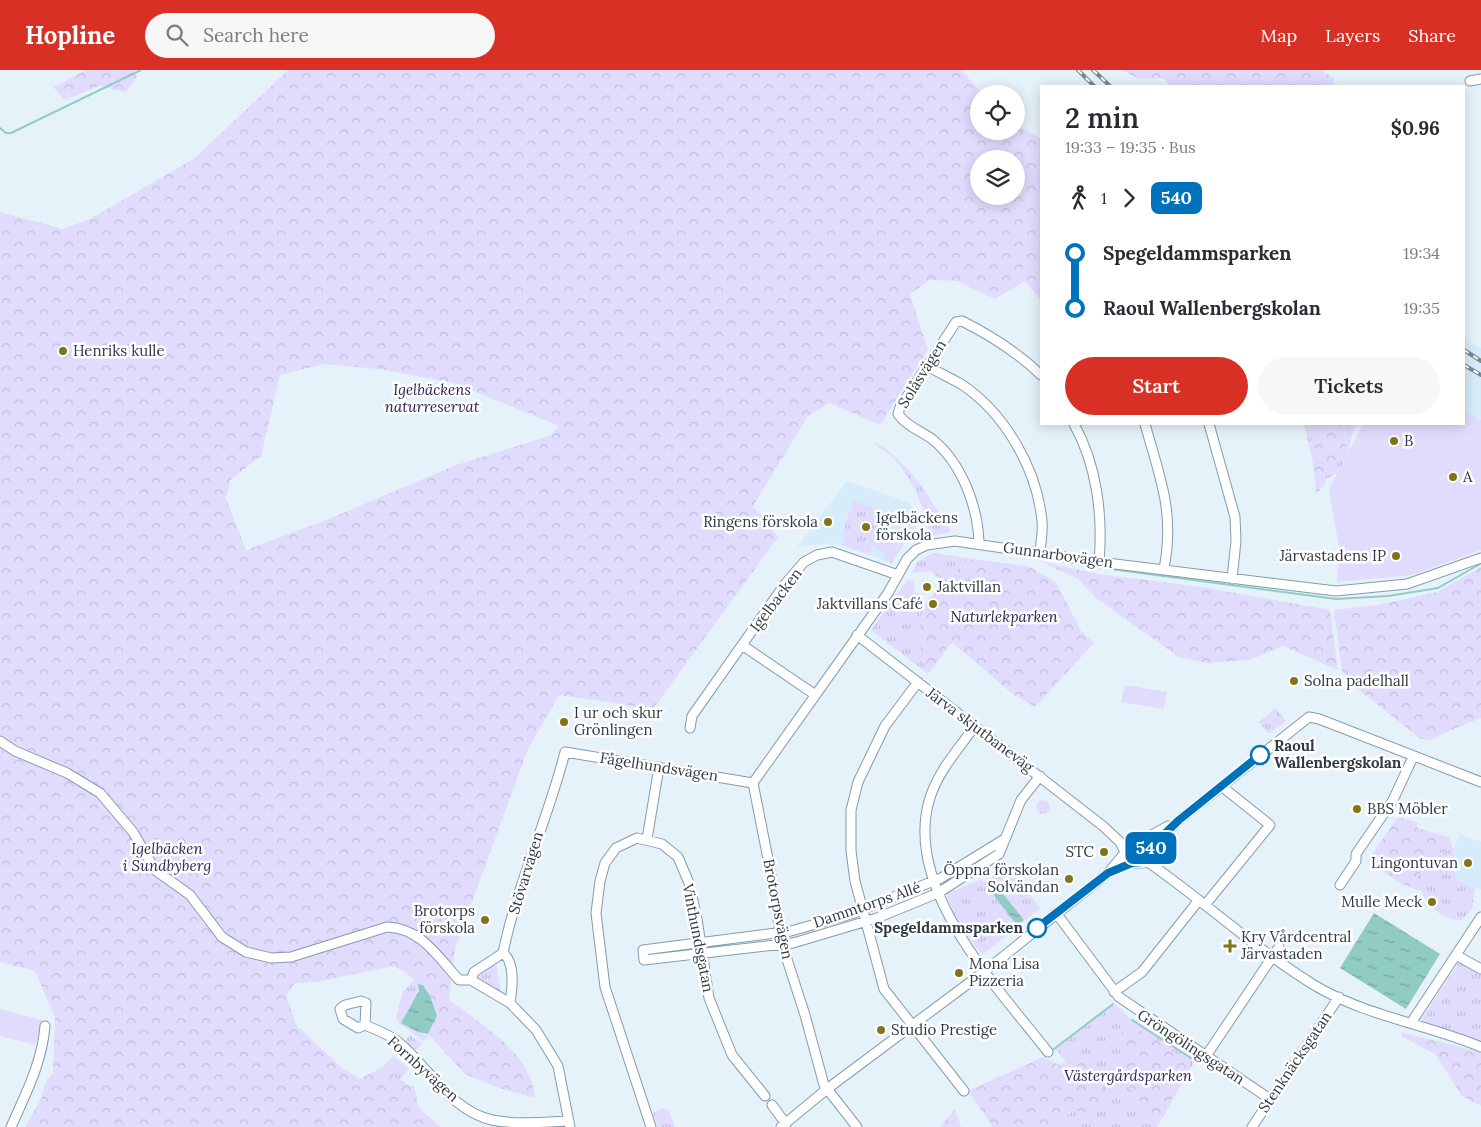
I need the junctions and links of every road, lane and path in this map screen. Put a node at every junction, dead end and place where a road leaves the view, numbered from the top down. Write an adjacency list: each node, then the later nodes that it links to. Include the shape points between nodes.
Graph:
1 (1481, 79): 2 (street)
2 (1470, 80)
3 (927, 366): 4 (street, Solåsvägen, via 953,325 962,321 1020,354); 8 (street, Solåsvägen, via 898,414 933,440 955,466 976,515); 9 (street, via 981,400 1015,442 1027,462 1041,511)
4 (1040, 374)
5 (1075, 425): 11 (street, via 1093,473 1100,519)
6 (1145, 425): 12 (street, via 1166,497 1169,529)
7 (1209, 425): 14 (street, via 1235,517)
8 (979, 544): 9 (street, Gunnarbovägen); 13 (street, Gunnarbovägen, via 941,541 927,545 907,559)
9 (1040, 551): 11 (street, Gunnarbovägen)
10 (1481, 558): 14 (street, Gunnarbovägen, via 1407,584 1336,591)
11 (1099, 562): 12 (street, Gunnarbovägen)
12 (1164, 569): 14 (street, Gunnarbovägen)
13 (898, 575): 15 (street, Gunnarbovägen); 16 (street, Igelbacken, via 832,552 817,555 794,572)
14 (1232, 579)
15 (857, 635): 17 (street, Järva skjutbaneväg); 18 (street, Gunnarbovägen)
16 (742, 645): 18 (street, Igelbacken); 20 (street, Igelbacken, via 692,716)
17 (918, 682): 19 (street, Järva skjutbaneväg); 42 (street, via 885,726 868,756 854,792 851,851)
18 (814, 694): 27 (street, Gunnarbovägen)
19 (974, 727): 25 (street, Järva skjutbaneväg); 38 (street, via 943,769 929,801 927,856)
20 (690, 728)
21 (0, 741): 56 (street, via 100,792 133,832 156,870 190,895 222,937 246,952 271,958 291,957 380,928 396,928 419,937 459,980)
22 (565, 752): 24 (street, Fågelhundsvägen); 50 (street, Stövarvägen, via 556,791 539,831)
23 (1413, 757): 26 (street); 29 (street, via 1309,717); 39 (street, via 1393,800 1356,854 1356,861)
24 (659, 767): 27 (street, Fågelhundsvägen); 31 (street)
25 (1040, 776): 32 (street, Dammtorps Allé, via 1021,800); 33 (street, Järva skjutbaneväg)
26 (1481, 782)
27 (752, 783): 46 (street, Brotorpsvägen)
28 (1226, 789): 41 (street, via 1270,825)
29 (1179, 820): 30 (street); 34 (street)
30 (1142, 838): 33 (street); 34 (street)
31 (647, 839): 47 (street, Vinthundsgatan, via 662,844 678,857 689,883); 76 (street, via 637,838 616,848 600,881 596,912 605,988)
32 (1003, 840): 38 (street, Dammtorps Allé); 40 (street, Dammtorps Allé, via 999,854)
33 (1125, 844): 36 (street); 37 (street)
34 (1149, 851): 35 (street)
35 (1145, 860): 36 (street, via 1139,864); 41 (street)
36 (1132, 863): 37 (street)
37 (1108, 873): 43 (street)
38 (934, 881): 40 (street); 42 (street, Dammtorps Allé)
39 (1340, 885)
40 (938, 893): 45 (street, Dammtorps Allé); 55 (street, via 958,935)
41 (1202, 902): 53 (street); 57 (street, via 1142,972)
42 (862, 910): 45 (street); 46 (street, Dammtorps Allé)
43 (1056, 913): 55 (street); 57 (street, Gröngölingsgatan)
44 (1481, 917): 52 (street)
45 (865, 922): 48 (street, Dammtorps Allé); 62 (street, via 884,989)
46 (780, 932): 47 (street, Dammtorps Allé); 48 (street, Brotorpsvägen)
47 (701, 942): 51 (street, Vinthundsgatan); 51 (street, Dammtorps Allé, via 643,950 644,960)
48 (782, 944): 51 (street, Dammtorps Allé); 67 (street, Brotorpsvägen)
49 (1279, 947): 53 (street)
50 (503, 953): 56 (street, via 474,972); 59 (street, via 510,964)
51 (703, 953): 69 (street, Vinthundsgatan, via 709,998 732,1055)
52 (1456, 955): 54 (street); 60 (street)
53 (1273, 956): 58 (street, via 1314,985); 66 (street)
54 (1481, 969)
55 (985, 971): 62 (street); 65 (street)
56 (471, 980): 59 (street)
57 (1114, 992): 66 (street, Gröngölingsgatan, via 1136,1011)
58 (1339, 997): 60 (street, via 1377,1014); 70 (street, Stenknäcksgatan)
59 (510, 1003): 73 (street, via 536,1030 550,1051 563,1084)
60 (1411, 1023): 64 (street, via 1448,1033)
61 (366, 1024): 72 (street, Fornbyvägen, via 395,1040 456,1100)
62 (912, 1024): 67 (street); 68 (street)
63 (45, 1026): 75 (street, via 38,1064)
64 (1481, 1047)
65 (1048, 1052)
66 (1206, 1056): 70 (street, Gröngölingsgatan)
67 (827, 1089): 74 (street); 77 (street)
68 (964, 1091)
69 (765, 1096)
70 (1270, 1099): 78 (street, Stenknäcksgatan)
71 (772, 1105): 74 (street)
72 (490, 1123): 73 (street, Fornbyvägen)
73 (569, 1124)
74 (784, 1125)
75 (11, 1127)
76 (651, 1127)
77 (857, 1127)
78 (1252, 1127)

